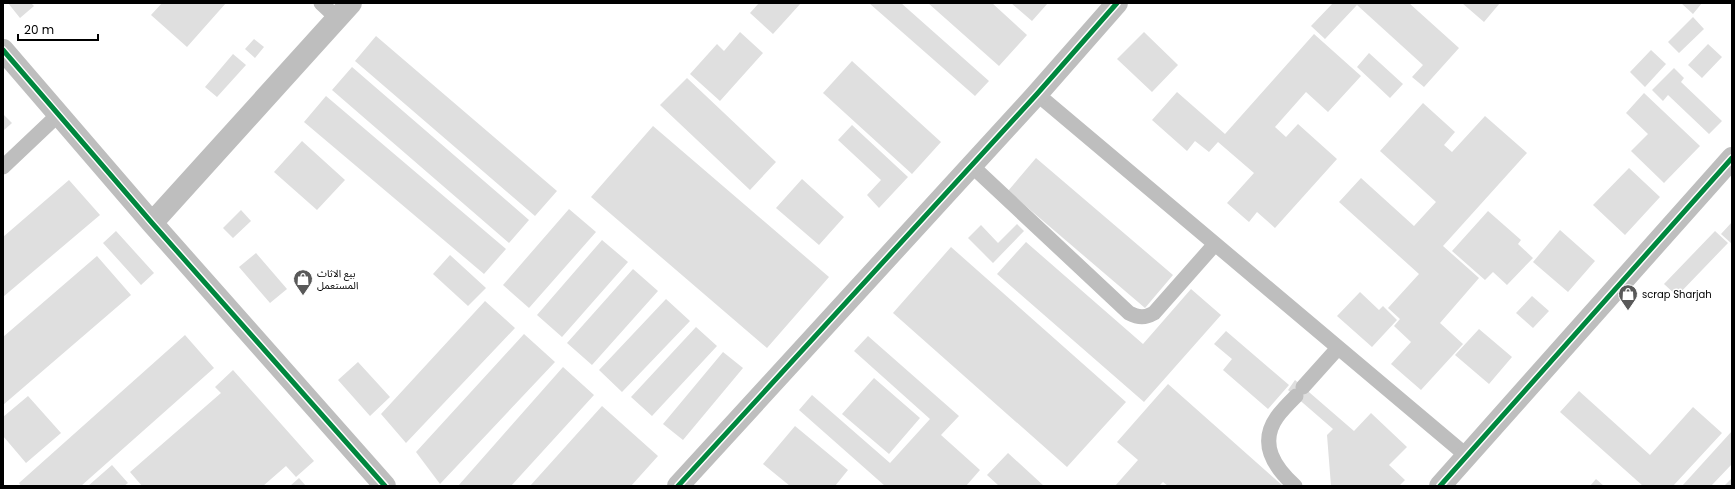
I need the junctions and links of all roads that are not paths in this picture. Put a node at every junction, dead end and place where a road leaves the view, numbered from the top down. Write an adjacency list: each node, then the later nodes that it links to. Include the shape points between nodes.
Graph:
1 (321, 3): 3 (lane)
2 (1118, 3): 5 (street)
3 (344, 11): 10 (street)
4 (3, 50): 6 (street)
5 (1036, 94): 8 (street); 11 (lane)
6 (59, 114): 9 (lane); 10 (street)
7 (1732, 158): 13 (street)
8 (970, 165): 11 (lane, via 1130,313 1142,318 1154,313); 15 (street)
9 (3, 166)
10 (152, 223): 14 (street)
11 (1215, 244): 12 (lane)
12 (1338, 348): 13 (lane); 16 (lane, via 1276,418 1271,429 1270,453 1282,474)
13 (1467, 456): 17 (street)
14 (385, 486)
15 (678, 486)
16 (1295, 486)
17 (1440, 486)

